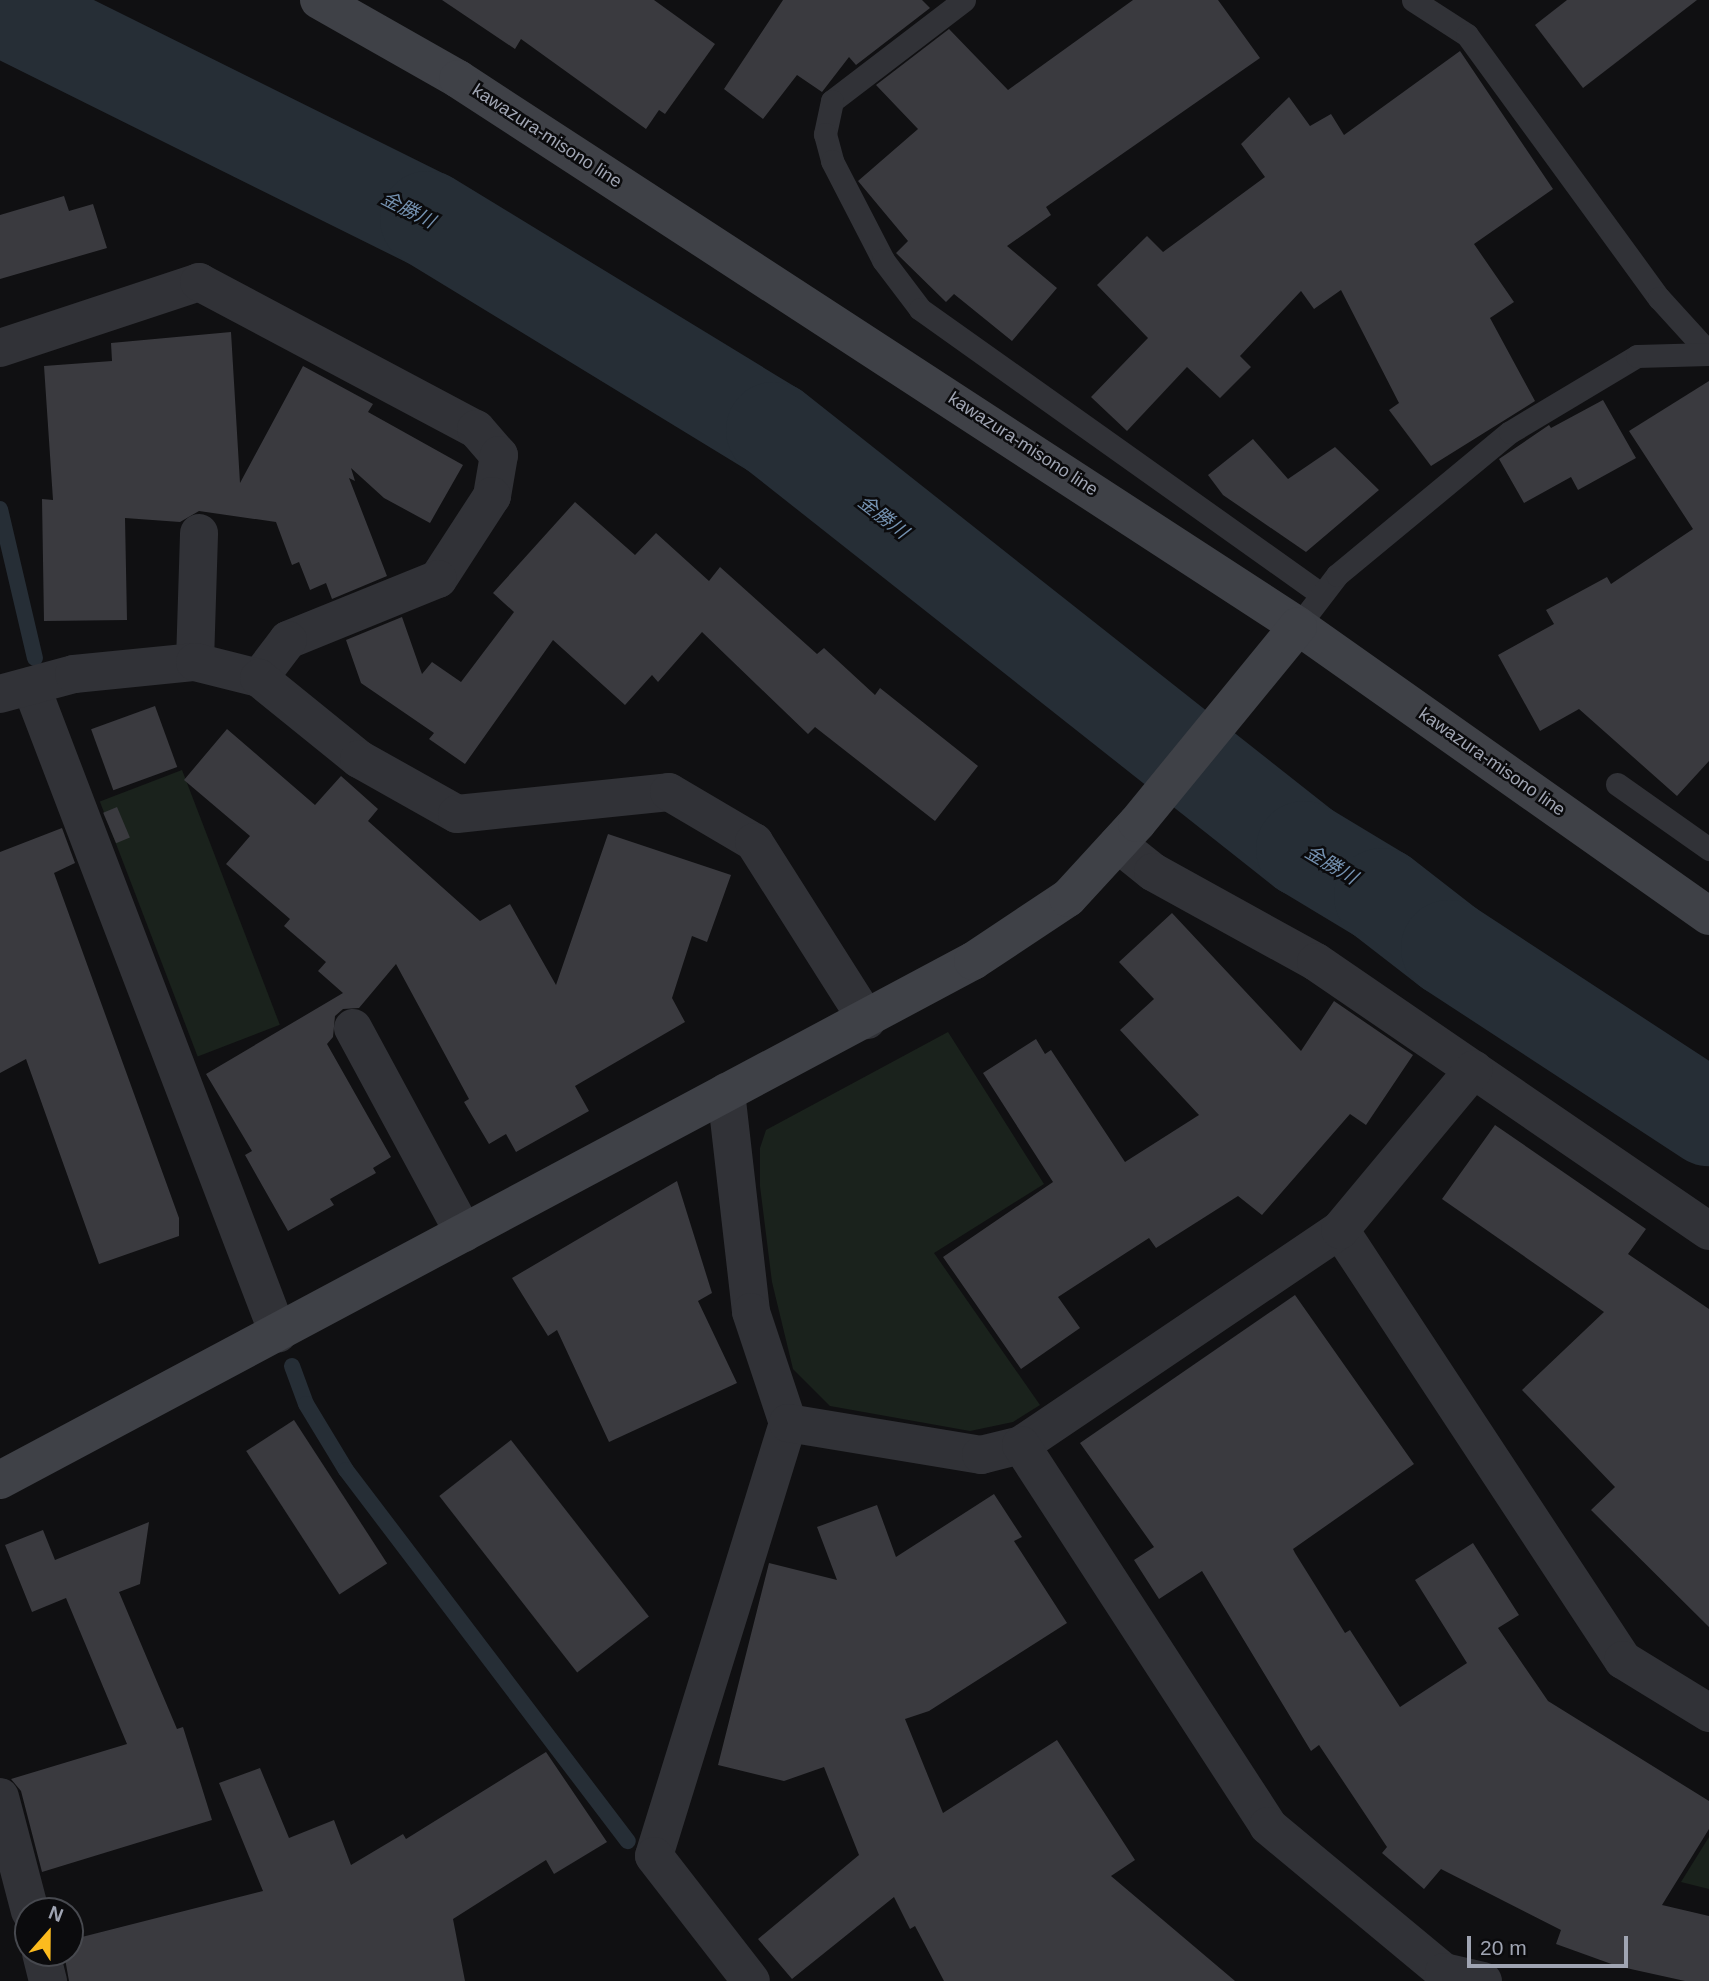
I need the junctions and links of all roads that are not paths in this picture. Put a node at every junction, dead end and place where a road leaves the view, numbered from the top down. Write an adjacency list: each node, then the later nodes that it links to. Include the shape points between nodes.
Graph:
1 (319, 0): 8 (main road, kawazura-misono line, via 458,79)
2 (964, 0): 7 (lane, via 832,101 825,134 832,161 883,260 920,309)
3 (1413, 0): 5 (lane, via 1467,35 1659,298)
4 (0, 348): 10 (street, via 199,282 476,429 499,455 492,496 438,579 288,640)
5 (1709, 354): 7 (lane, via 1637,356 1510,432 1337,575)
6 (199, 533): 9 (street)
7 (1321, 594): 8 (lane)
8 (1298, 626): 13 (main road); 15 (main road, kawazura-misono line)
9 (195, 662): 10 (street); 11 (street, via 74,674)
10 (259, 678): 16 (street, via 359,759 457,814 669,792 754,842)
11 (15, 690): 23 (street)
12 (1617, 783): 14 (lane)
13 (1127, 833): 16 (main road, via 1068,898 973,961); 18 (street, via 1153,872 1316,962)
14 (1709, 849)
15 (1709, 915)
16 (867, 1020): 19 (main road)
17 (353, 1028): 22 (street)
18 (1474, 1069): 20 (street); 21 (street)
19 (726, 1093): 22 (main road); 24 (street, via 751,1312)
20 (1340, 1230): 25 (street); 27 (street, via 1623,1660)
21 (1709, 1231)
22 (464, 1233): 23 (main road)
23 (278, 1332): 26 (main road)
24 (788, 1423): 25 (street, via 981,1455); 32 (street, via 654,1856)
25 (1021, 1445): 31 (street, via 1268,1826)
26 (0, 1480)
27 (1709, 1713)
28 (0, 1797): 29 (street)
29 (8, 1863): 30 (street)
30 (24, 1897)
31 (1442, 1977): 33 (street)
32 (751, 1981)
33 (1483, 1981)

